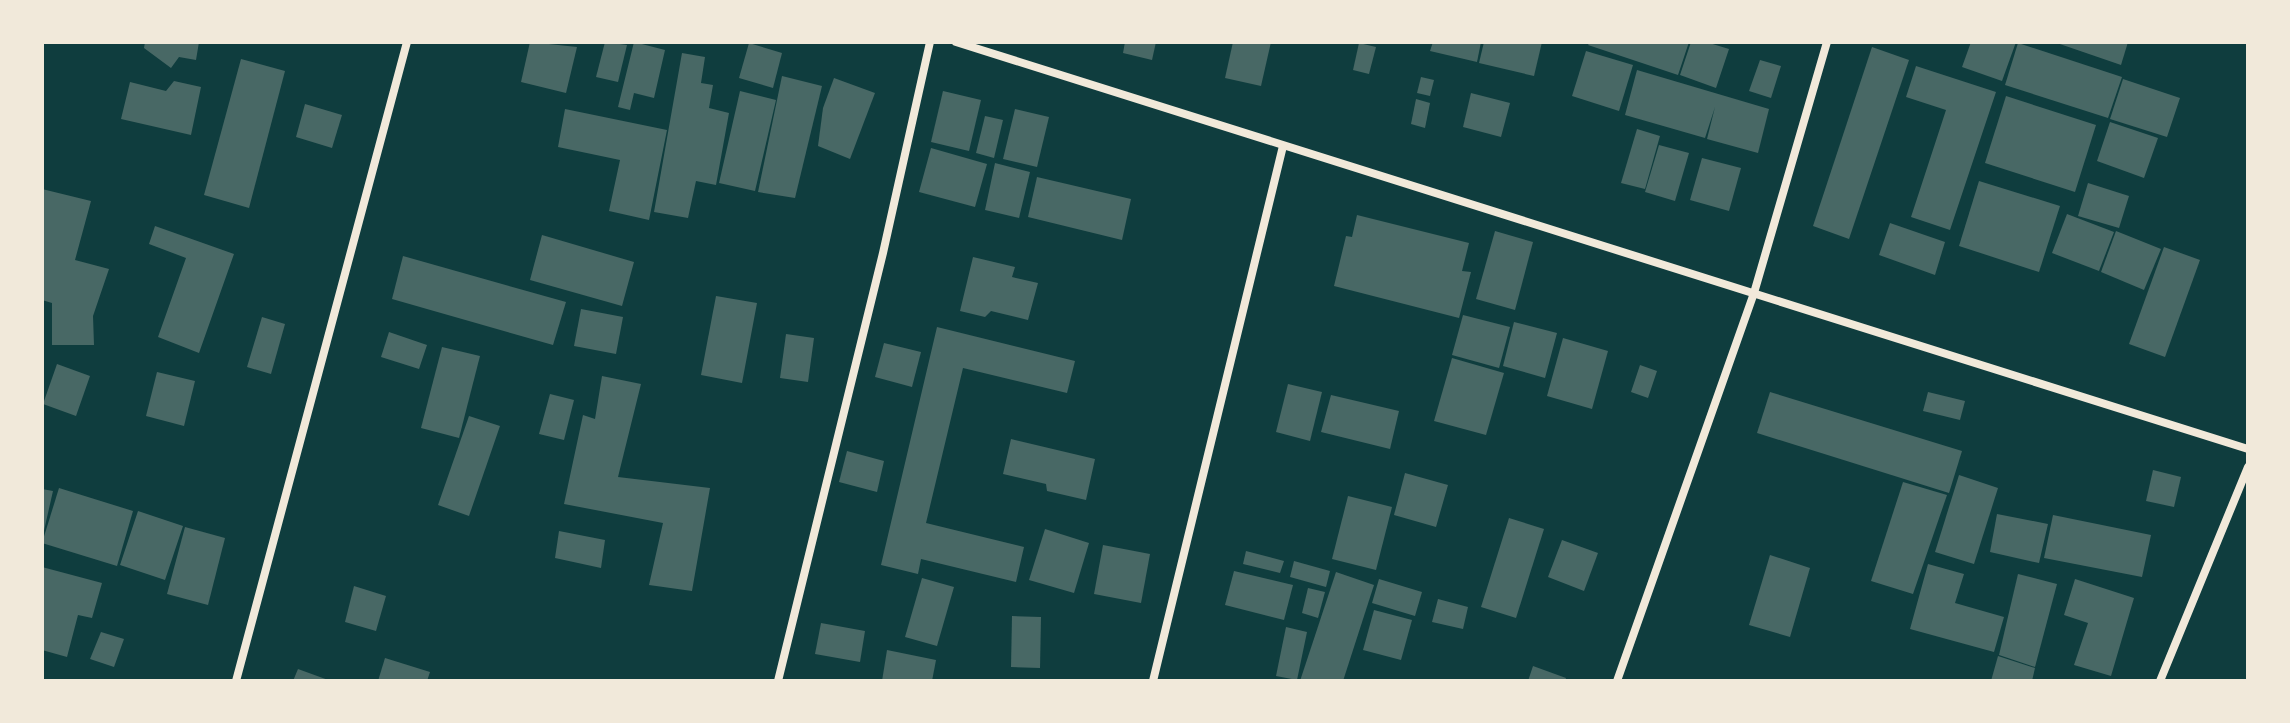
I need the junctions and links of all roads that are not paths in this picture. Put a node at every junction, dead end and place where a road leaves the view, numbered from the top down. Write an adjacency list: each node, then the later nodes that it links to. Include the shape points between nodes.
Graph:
1 (407, 42): 9 (street)
2 (930, 42): 10 (street)
3 (956, 42): 5 (street)
4 (1827, 42): 6 (street)
5 (1283, 146): 6 (street); 11 (street)
6 (1754, 293): 7 (street); 12 (street)
7 (2248, 449)
8 (2248, 467): 13 (street)
9 (236, 681)
10 (778, 681)
11 (1153, 681)
12 (1617, 681)
13 (2160, 681)

